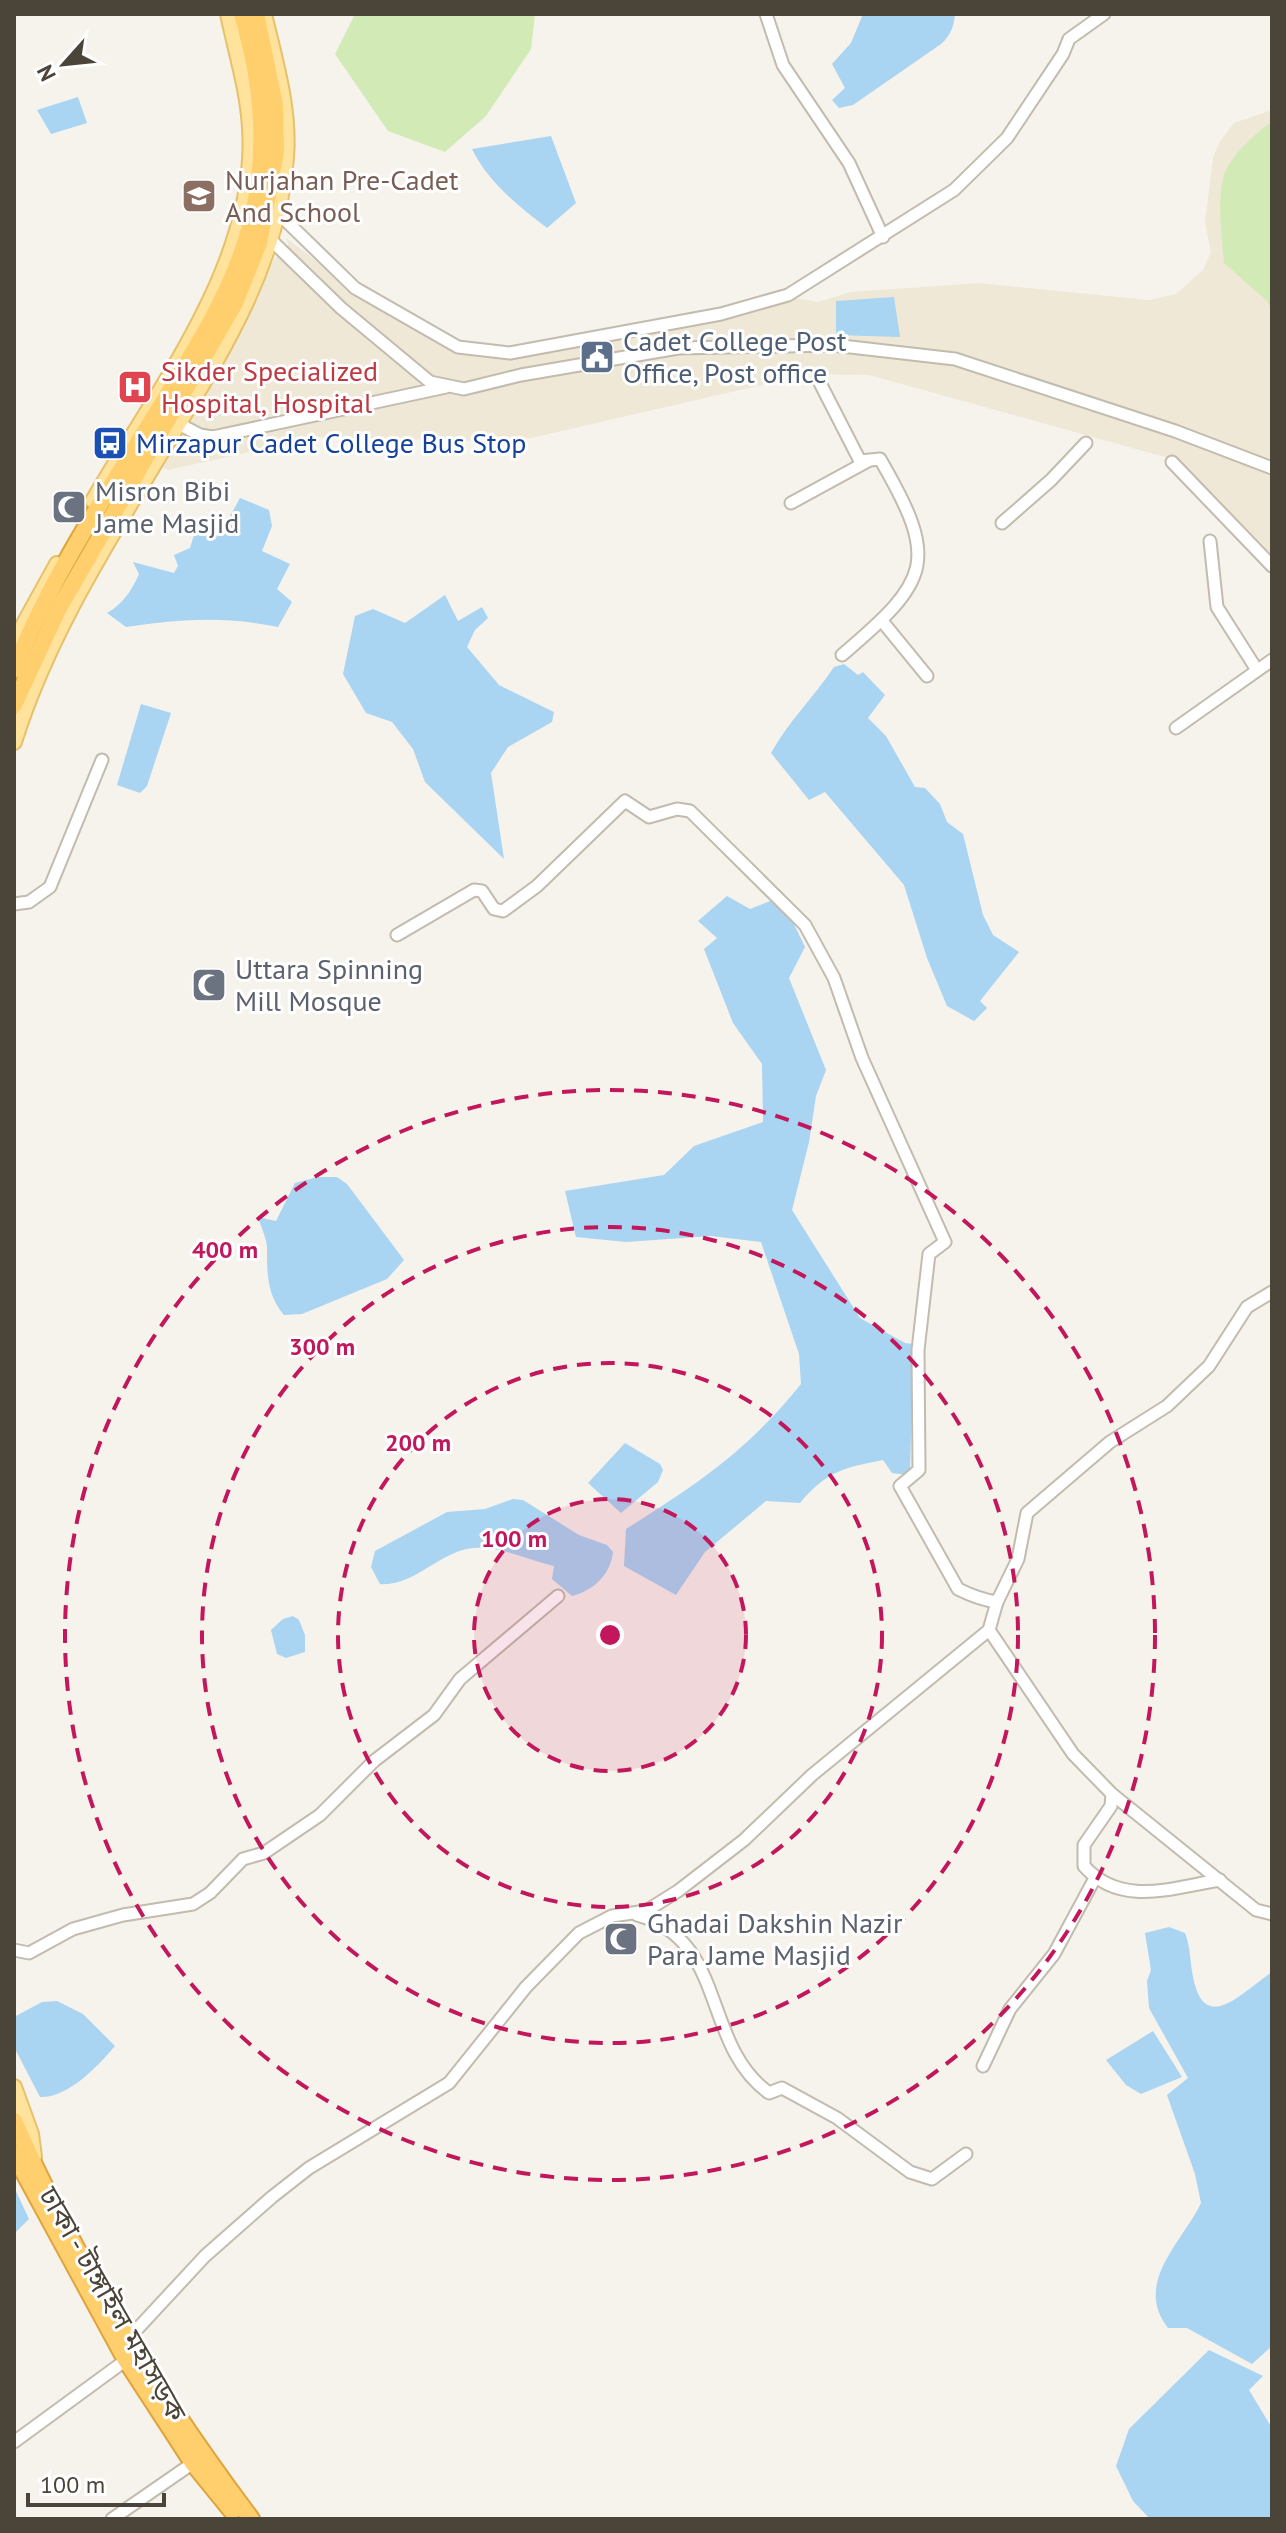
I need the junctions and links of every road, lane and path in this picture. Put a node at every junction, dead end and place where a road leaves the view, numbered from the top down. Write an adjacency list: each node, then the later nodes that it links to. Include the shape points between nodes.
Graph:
1 (228, 14): 22 (main road, via 244,87 250,158 241,217 220,280)
2 (242, 14): 22 (highway, via 262,113 255,202 236,271 212,322)
3 (256, 14): 12 (highway, via 275,105 269,204 235,303)
4 (264, 14): 7 (main road, via 284,96 287,155)
5 (766, 14): 8 (street, via 783,65 849,163)
6 (1104, 14): 8 (street, via 1069,39 1007,138 954,190)
7 (279, 214): 8 (street, via 375,303 430,330 446,344 500,352 721,314 788,295); 9 (main road)
8 (883, 237)
9 (273, 242): 11 (street, via 402,362 430,382); 12 (main road, via 244,310)
10 (818, 379): 14 (street, via 850,448 860,461)
11 (449, 386): 12 (street, via 213,437); 16 (street, via 464,389 678,348 833,345 955,359)
12 (174, 421): 28 (highway, via 58,610); 30 (main road, via 57,634)
13 (1086, 443): 18 (street)
14 (868, 461): 17 (street); 21 (street, via 880,459 903,498 919,558 916,576)
15 (1172, 462): 20 (street)
16 (1272, 468)
17 (791, 503)
18 (1002, 523)
19 (1210, 541): 26 (street, via 1217,607)
20 (1272, 566)
21 (882, 621): 23 (street); 27 (street)
22 (17, 644): 25 (highway)
23 (842, 655)
24 (1272, 660): 26 (street)
25 (14, 670)
26 (1257, 670): 29 (street)
27 (927, 676)
28 (14, 705)
29 (1176, 728)
30 (14, 742)
31 (102, 760): 32 (street, via 50,887 29,902)
32 (14, 904)
33 (397, 935): 36 (street, via 474,890 503,911 537,886 625,801 649,817 690,811 805,925 834,978 862,1058 945,1242 929,1254 920,1313 919,1470 900,1486 958,1589)
34 (1272, 1292): 36 (street, via 1247,1307 1209,1366 1167,1406 1110,1442 1027,1513 1018,1559)
35 (558, 1596): 43 (street, via 460,1679 434,1715 374,1761 320,1815 264,1853 243,1859 210,1893 193,1904 73,1929 29,1953)
36 (997, 1602): 37 (street)
37 (989, 1630): 38 (street, via 1073,1754); 41 (street, via 812,1775 744,1840 657,1906)
38 (1112, 1794): 39 (street, via 1111,1806 1084,1845 1084,1866); 40 (street)
39 (1095, 1878): 40 (street, via 1153,1894); 44 (street, via 1054,1954 1010,2009)
40 (1220, 1880): 42 (street, via 1256,1910)
41 (635, 1914): 48 (street, via 662,1922 680,1936 701,1970 734,2055 769,2093 782,2088 837,2118 910,2172 932,2179); 50 (street, via 612,1916 579,1933 526,1987 449,2083 309,2168 272,2197 205,2256)
42 (1272, 1914)
43 (14, 1950)
44 (983, 2066)
45 (14, 2087): 49 (main road, via 31,2134)
46 (14, 2121): 49 (highway, ঢাকা - টাঙ্গাইল মহাসড়ক)
47 (14, 2154): 49 (highway, ঢাকা - টাঙ্গাইল মহাসড়ক)
48 (966, 2154)
49 (24, 2168): 50 (highway, ঢাকা - টাঙ্গাইল মহাসড়ক); 51 (highway, ঢাকা - টাঙ্গাইল মহাসড়ক)
50 (128, 2339): 56 (highway, ঢাকা - টাঙ্গাইল মহাসড়ক)
51 (126, 2360): 52 (street); 53 (highway, ঢাকা - টাঙ্গাইল মহাসড়ক)
52 (14, 2442)
53 (193, 2463): 54 (street); 55 (highway, ঢাকা - টাঙ্গাইল মহাসড়ক)
54 (112, 2519)
55 (238, 2519)
56 (251, 2519)

